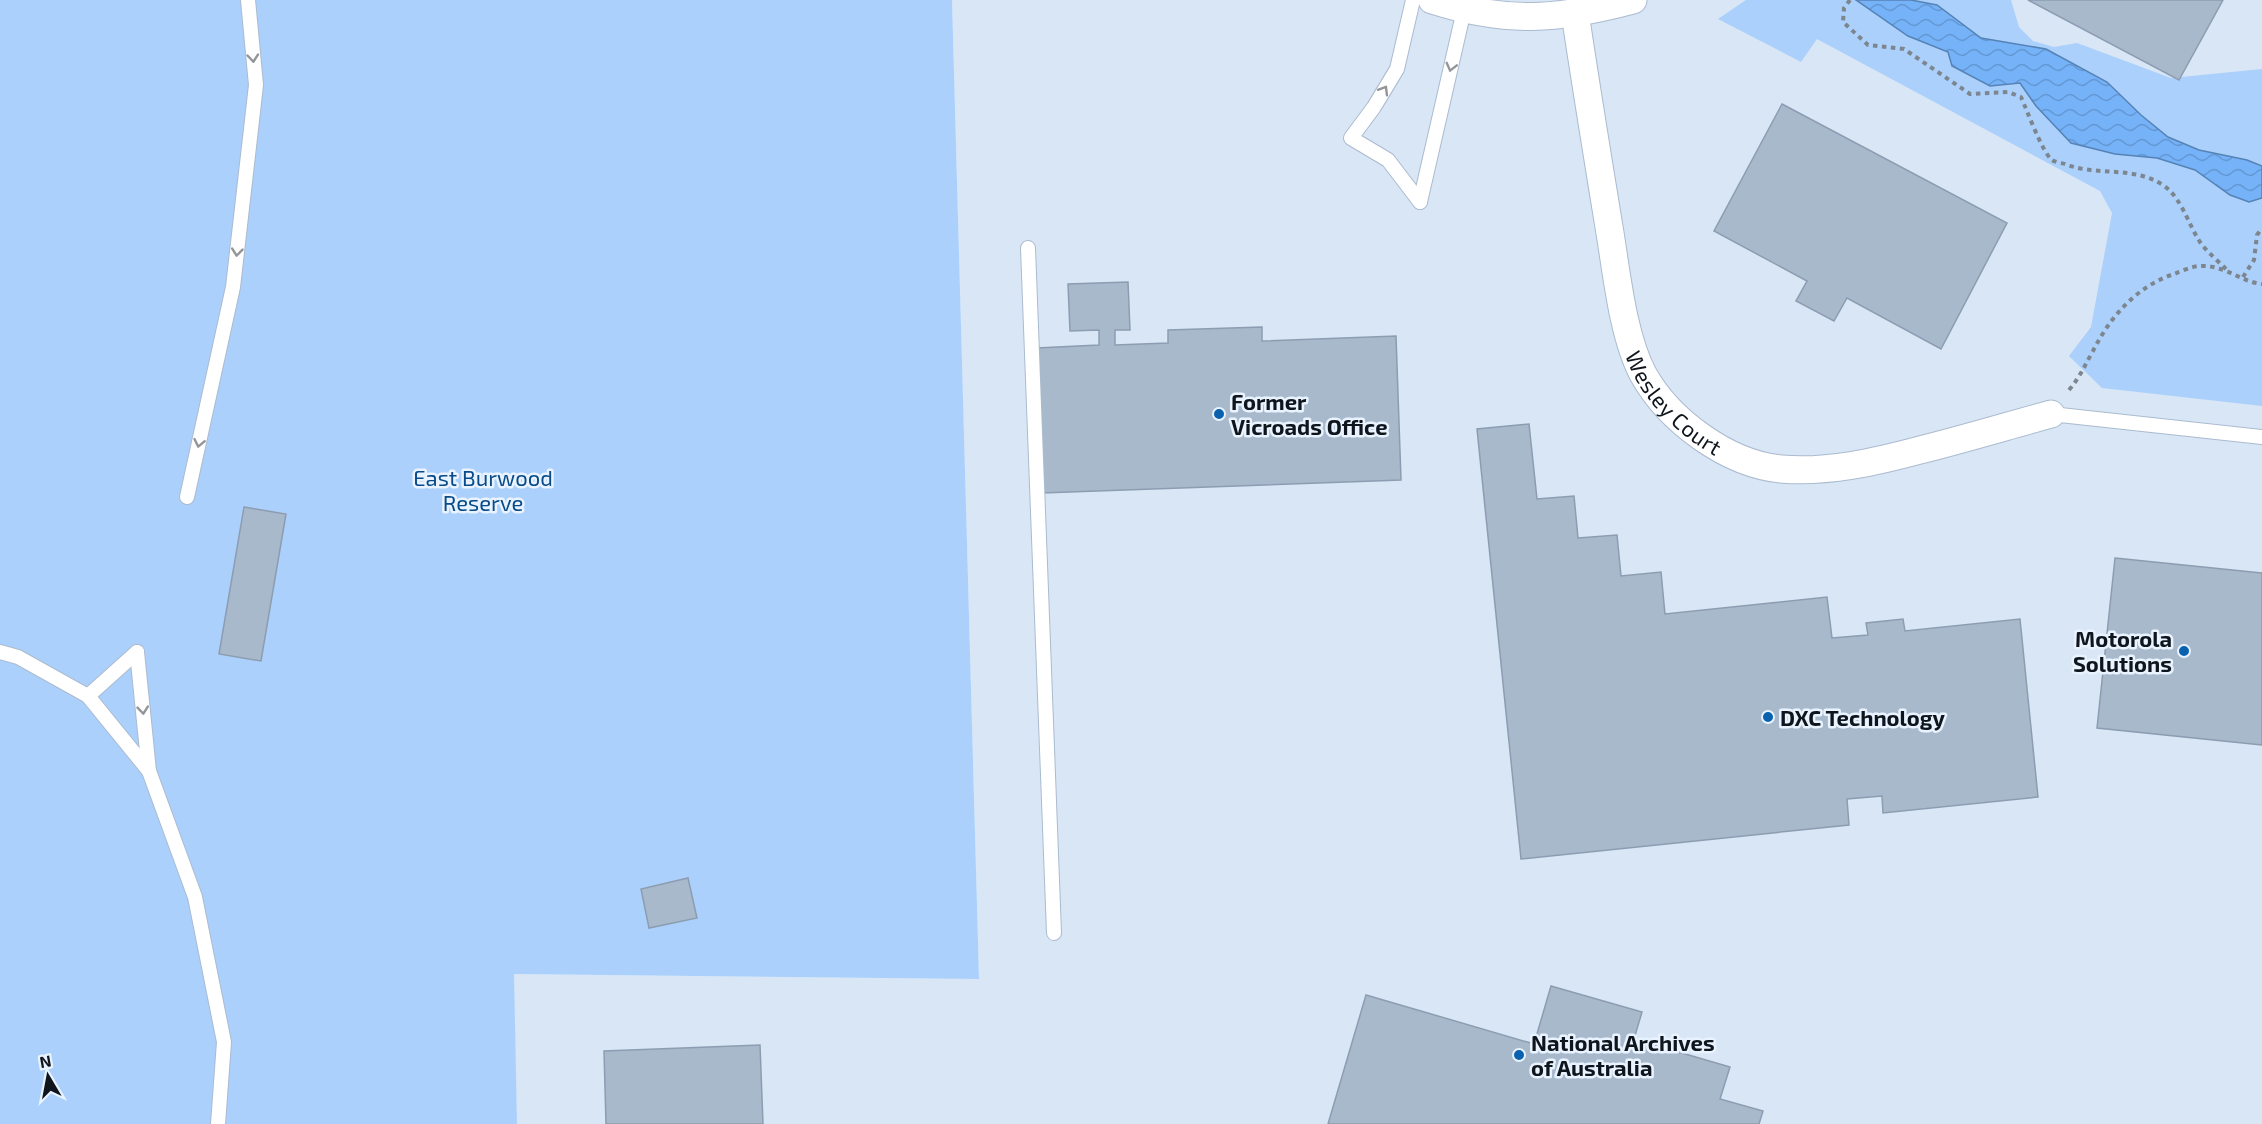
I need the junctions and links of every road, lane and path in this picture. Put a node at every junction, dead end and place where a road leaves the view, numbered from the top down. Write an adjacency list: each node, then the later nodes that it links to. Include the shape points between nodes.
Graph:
1 (248, 0): 15 (lane, one-way to 15, via 256,85 233,287)
2 (1413, 0): 6 (lane, one-way to 2, via 1420,201 1388,160 1351,138 1396,69)
3 (1432, 0): 6 (street)
4 (1633, 0): 7 (street)
5 (1850, 0): 10 (path, via 1844,8 1843,22 1868,45 1904,49 1970,94 2008,92 2022,97 2051,159 2081,170 2146,176 2165,187 2180,203 2201,244)
6 (1464, 10): 7 (street, via 1526,17)
7 (1575, 13): 13 (street, Wesley Court, via 1615,261 1635,356 1659,396 1692,430 1729,454 1779,469 1806,469 1880,460)
8 (2262, 228): 11 (path, via 2257,235 2254,260)
9 (1028, 248): 19 (lane)
10 (2226, 269): 11 (path); 13 (path, via 2200,266 2167,276 2137,293 2118,312 2093,350 2083,374)
11 (2243, 277): 12 (path)
12 (2262, 284)
13 (2051, 414): 14 (lane)
14 (2262, 437)
15 (187, 497)
16 (0, 652): 17 (lane, via 18,657)
17 (88, 696): 18 (lane); 18 (lane, one-way to 18, via 137,652)
18 (148, 771): 20 (lane, via 195,897 224,1042)
19 (1054, 933)
20 (218, 1124)

